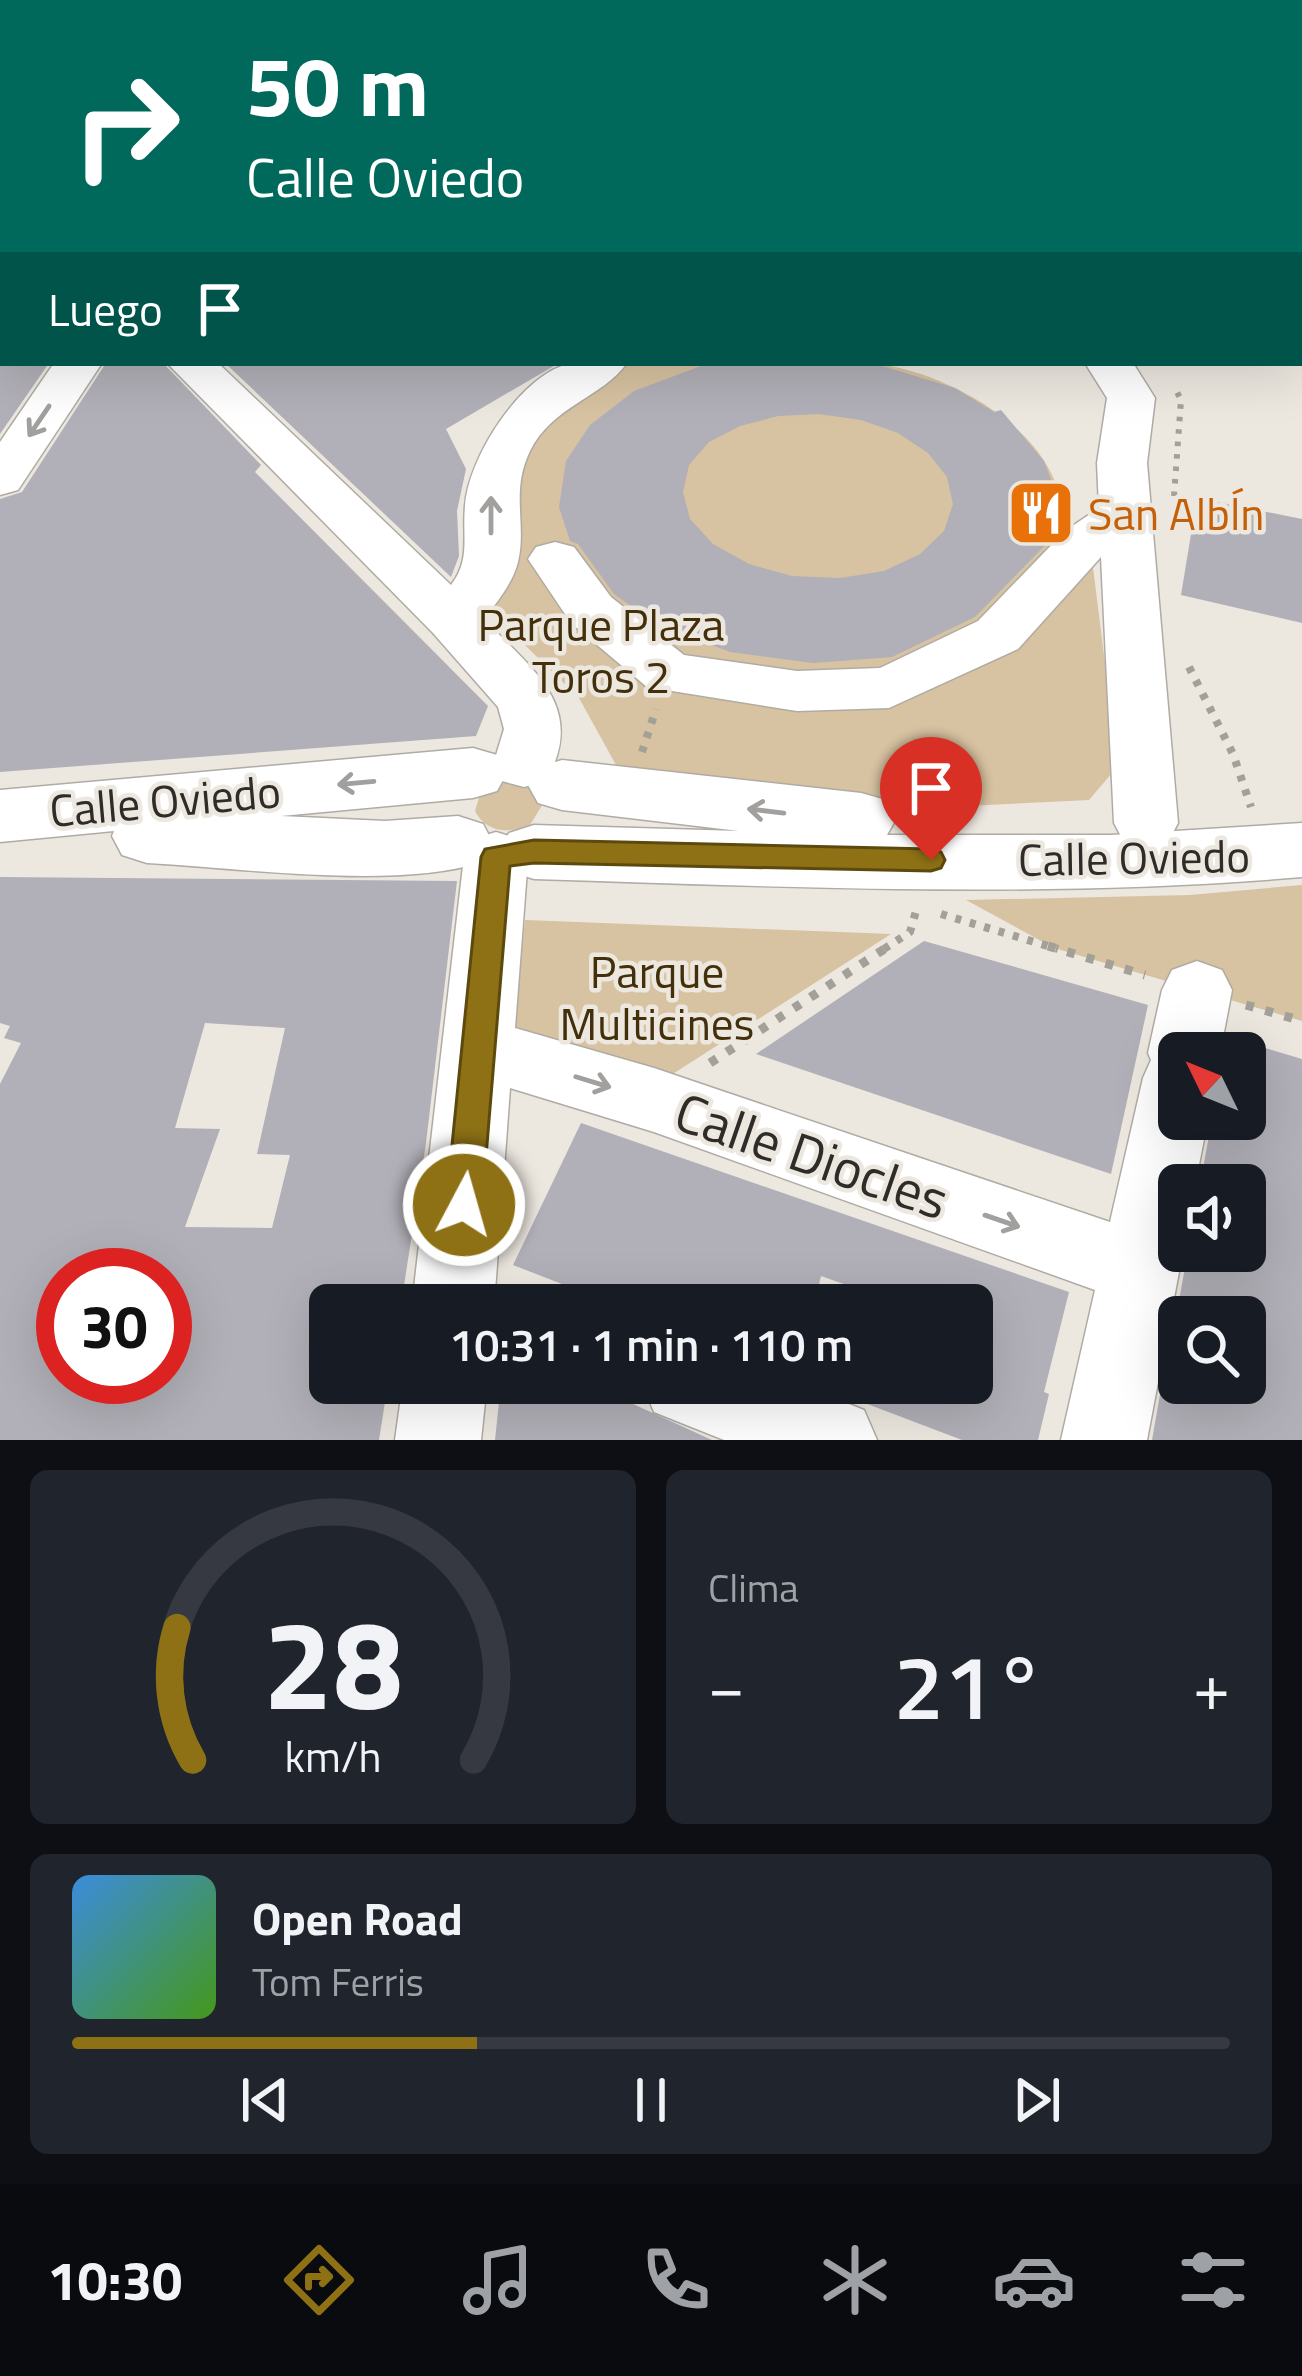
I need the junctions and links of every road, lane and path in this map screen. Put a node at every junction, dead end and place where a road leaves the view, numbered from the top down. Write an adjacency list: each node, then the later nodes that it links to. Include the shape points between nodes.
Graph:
1 (76, 366): 6 (street, one-way to 6)
2 (194, 366): 9 (street)
3 (598, 366): 9 (street, one-way to 3, via 492,560 497,458 551,396)
4 (1111, 366): 7 (street, via 1131,398 1122,464)
5 (1170, 376): 7 (path, via 1181,400)
6 (0, 479)
7 (1149, 509): 8 (street, via 1084,543 998,635 889,688 797,692 668,673 591,610); 13 (street)
8 (555, 559)
9 (453, 620): 11 (street, via 526,700 534,729)
10 (1183, 656): 14 (path, via 1233,754)
11 (520, 774): 12 (main road, Calle Oviedo, one-way to 12); 13 (main road, Calle Oviedo, one-way to 11, via 1014,828 814,817); 16 (main road, via 570,814 551,842); 16 (main road, via 457,784 444,814 447,829)
12 (0, 816)
13 (1146, 824): 14 (main road, Calle Oviedo)
14 (1286, 828): 16 (main road, Calle Oviedo, via 1162,860)
15 (0, 829): 16 (main road, Calle Oviedo)
16 (496, 850): 21 (street)
17 (894, 907): 18 (path)
18 (917, 907): 20 (path); 22 (path, via 910,932)
19 (1302, 1021): 20 (path)
20 (1191, 1022)
21 (481, 1049): 22 (street, Calle Diocles, one-way to 22); 25 (street)
22 (654, 1100): 24 (street, Calle Diocles, one-way to 24)
23 (1166, 1140): 24 (street)
24 (1140, 1269): 30 (street)
25 (463, 1284)
26 (442, 1404): 28 (street)
27 (739, 1404): 29 (street)
28 (438, 1440)
29 (834, 1440)
30 (1104, 1440)

